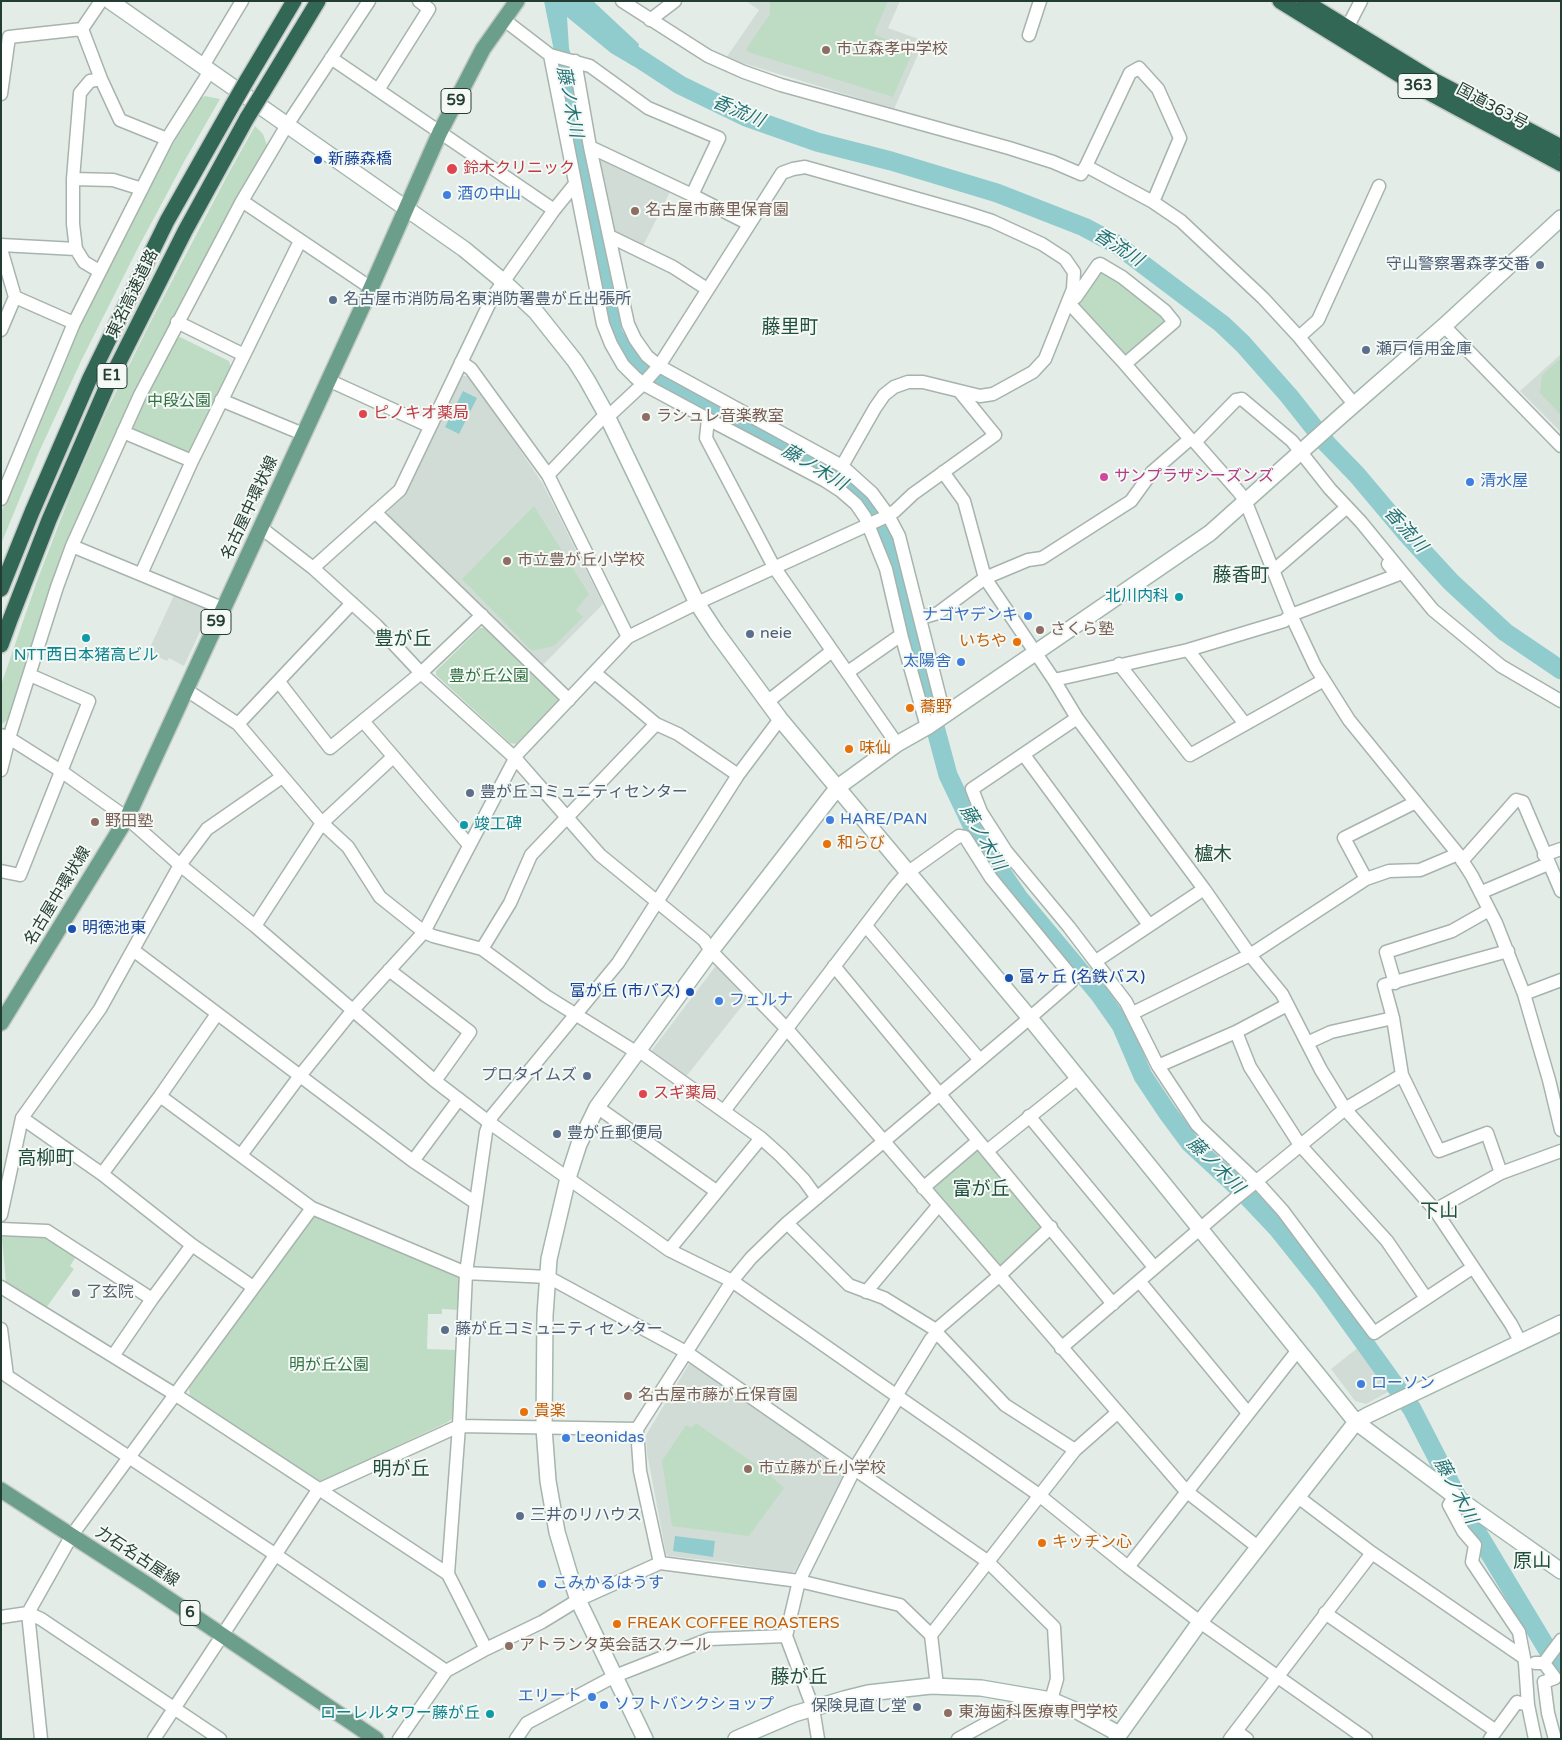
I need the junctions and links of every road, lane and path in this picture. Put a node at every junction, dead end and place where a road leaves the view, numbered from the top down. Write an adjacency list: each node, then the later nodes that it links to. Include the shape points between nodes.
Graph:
1 (101, 1): 18 (street)
2 (110, 1): 22 (street)
3 (294, 1): 94 (highway, 東名高速道路 / E1, bridge, via 162,230 90,378)
4 (318, 1): 103 (highway, 東名高速道路 / E1, bridge, via 184,231 107,386 49,520)
5 (369, 1): 20 (street)
6 (419, 1): 24 (street, via 429,9)
7 (517, 1): 15 (main road, 名古屋中環状線 / 59)
8 (622, 1): 16 (street)
9 (674, 1): 16 (street)
10 (1040, 1): 19 (street)
11 (1280, 1): 31 (highway, 国道363号 / 363, via 1424,90)
12 (1304, 1): 17 (highway, 国道363号 / 363)
13 (1361, 1): 17 (street)
14 (239, 2): 22 (street)
15 (503, 19): 21 (street); 27 (main road, 名古屋中環状線 / 59, via 483,49)
16 (650, 20): 32 (street, via 708,56 753,76)
17 (1347, 28): 30 (highway, 国道363号 / 363, via 1433,80)
18 (82, 29): 23 (street); 25 (street, via 9,37)
19 (1029, 35)
20 (332, 58): 24 (street); 26 (street)
21 (562, 58): 29 (street); 34 (street); 37 (street, via 590,66 648,108 719,138)
22 (206, 69): 26 (street); 28 (street)
23 (101, 79): 28 (street, via 120,120); 33 (street, via 90,81 80,93)
24 (378, 90): 27 (street)
25 (1, 94)
26 (288, 125): 38 (street); 40 (street)
27 (440, 132): 40 (main road, 名古屋中環状線 / 59); 41 (street)
28 (167, 140): 36 (street)
29 (590, 147): 37 (street); 44 (street)
30 (1561, 147)
31 (1561, 164)
32 (1084, 170): 39 (street); 39 (street, via 1130,73 1139,68 1158,89 1180,138)
33 (73, 178): 36 (street, via 113,180); 48 (street, via 72,224)
34 (575, 184): 41 (street); 65 (street, via 603,324 623,364)
35 (1379, 186): 59 (street, via 1318,320)
36 (142, 189): 49 (street)
37 (692, 195): 43 (street)
38 (242, 201): 45 (street); 55 (street)
39 (1153, 202): 59 (street, via 1216,254)
40 (406, 208): 50 (street); 51 (main road, 名古屋中環状線 / 59)
41 (554, 210): 50 (street)
42 (1561, 218): 57 (street)
43 (749, 224): 52 (street); 54 (street, via 782,173 805,168 992,221 1042,244 1065,259 1074,272)
44 (608, 236): 52 (street, via 673,267); 63 (street, via 628,324 639,347)
45 (300, 241): 51 (street); 60 (street)
46 (1, 245): 48 (street)
47 (1, 249): 53 (street)
48 (76, 249): 49 (street, via 84,262)
49 (99, 271): 56 (street)
50 (504, 282): 61 (street, via 492,298); 69 (street, via 536,312 575,361)
51 (371, 288): 64 (main road, 名古屋中環状線 / 59)
52 (707, 289): 63 (street)
53 (15, 297): 56 (street); 58 (street)
54 (1068, 302): 62 (street); 62 (street, via 1076,297 1100,264 1122,277 1164,311 1174,322); 66 (street, via 1045,358 1033,372 994,394 980,396)
55 (177, 322): 60 (street); 72 (street)
56 (74, 323): 81 (street)
57 (1444, 326): 68 (street); 75 (street)
58 (1, 330)
59 (1299, 336): 68 (street)
60 (244, 355): 67 (street)
61 (461, 362): 71 (street); 80 (street, via 472,369)
62 (1125, 364): 74 (street)
63 (658, 367): 65 (street); 78 (street)
64 (328, 380): 71 (street); 73 (main road, 名古屋中環状線 / 59)
65 (645, 382): 69 (street, via 613,412); 70 (street)
66 (960, 392): 78 (street, via 923,382 908,382 894,387 875,408); 79 (street, via 995,435)
67 (221, 400): 73 (street); 77 (street)
68 (1354, 404): 76 (street)
69 (606, 414): 80 (street); 96 (street)
70 (708, 419): 85 (street, via 830,483 856,504 865,517); 89 (street, via 706,438)
71 (429, 426): 84 (street, via 400,490)
72 (123, 432): 77 (street); 88 (street)
73 (303, 434): 87 (main road, 名古屋中環状線 / 59)
74 (1193, 440): 76 (street, via 1236,400 1242,400); 82 (street); 93 (street, via 1152,472 1131,501 1042,558 1028,560)
75 (1561, 446)
76 (1302, 451): 82 (street); 83 (street)
77 (192, 461): 92 (street)
78 (842, 466): 85 (street, via 872,493)
79 (943, 472): 85 (street, via 896,511); 93 (street, via 964,501)
80 (548, 475): 102 (street)
81 (1, 499)
82 (1245, 500): 91 (street); 106 (street, via 1210,533)
83 (1346, 508): 86 (street); 91 (street)
84 (375, 512): 90 (street); 98 (street)
85 (878, 520): 89 (street); 100 (street, via 899,536); 101 (street)
86 (1361, 522): 99 (street, via 1357,528 1396,575); 117 (street, via 1433,610 1501,666)
87 (260, 527): 90 (street); 97 (main road, 名古屋中環状線 / 59)
88 (72, 546): 92 (street); 111 (street)
89 (774, 567): 96 (street); 105 (street)
90 (313, 568): 95 (street)
91 (1273, 571): 99 (street)
92 (141, 574): 97 (street)
93 (985, 578): 100 (street, via 938,613); 106 (street)
94 (1, 589)
95 (352, 603): 109 (street); 114 (street)
96 (697, 603): 102 (street); 118 (street)
97 (222, 608): 115 (main road, 名古屋中環状線 / 59)
98 (482, 615): 109 (street); 116 (street)
99 (1291, 615): 104 (street, via 1284,621); 113 (street)
100 (920, 618): 119 (street)
101 (901, 635): 108 (street); 126 (street)
102 (628, 637): 110 (street)
103 (1, 645)
104 (1188, 650): 107 (street); 125 (street)
105 (832, 651): 108 (street); 118 (street)
106 (1035, 652): 112 (street); 119 (street)
107 (1119, 664): 112 (street); 125 (street, via 1190,755)
108 (848, 672): 128 (street)
109 (421, 673): 122 (street); 131 (street)
110 (595, 673): 116 (street); 124 (street)
111 (30, 674): 127 (street); 133 (street, via 89,701)
112 (1054, 680): 120 (street)
113 (1324, 680): 125 (street); 137 (street, via 1348,720)
114 (279, 682): 122 (street, via 330,748); 123 (street)
115 (185, 689): 123 (street); 139 (main road, 名古屋中環状線 / 59)
116 (570, 700): 131 (street)
117 (1561, 701)
118 (767, 702): 121 (street)
119 (944, 714): 126 (street)
120 (1077, 718): 129 (street); 149 (street)
121 (780, 719): 134 (street); 136 (street)
122 (363, 721): 130 (street)
123 (238, 724): 135 (street)
124 (656, 724): 134 (street, via 678,734); 138 (street)
125 (1245, 724)
126 (926, 727): 128 (street)
127 (5, 737): 132 (street); 133 (street)
128 (897, 744): 136 (street)
129 (1024, 755): 154 (street); 163 (street, via 972,789 981,812 1006,851)
130 (393, 757): 140 (street); 141 (street)
131 (515, 758): 138 (street); 141 (street)
132 (1, 770)
133 (62, 771): 139 (street); 146 (street, via 20,875)
134 (738, 775): 152 (street)
135 (282, 777): 140 (street); 145 (street, via 207,829)
136 (838, 787): 147 (street); 160 (street)
137 (1416, 802): 143 (street); 148 (street, via 1344,838)
138 (567, 817): 152 (street, via 600,855); 159 (street, via 531,856 510,903)
139 (127, 818): 145 (street); 176 (main road, 名古屋中環状線 / 59)
140 (322, 823): 155 (street); 157 (street, via 348,847 380,897)
141 (469, 845): 157 (street)
142 (1561, 849): 144 (street)
143 (1460, 858): 144 (street, via 1516,800 1523,802); 148 (street, via 1420,870 1389,871); 151 (street)
144 (1546, 859): 150 (street); 151 (street)
145 (180, 865): 155 (street); 158 (street)
146 (1, 871)
147 (907, 873): 156 (street); 174 (street); 174 (street, via 959,836 965,837 991,878 1072,977 1071,982)
148 (1366, 880): 162 (street)
149 (1204, 889): 154 (street); 162 (street)
150 (1561, 891)
151 (1482, 892): 153 (street)
152 (658, 901): 160 (street, via 704,940); 173 (street, via 618,963)
153 (1489, 910): 161 (street); 167 (street, via 1452,931 1386,952)
154 (1149, 924): 163 (street)
155 (255, 926): 170 (street)
156 (866, 926): 164 (street); 181 (street)
157 (424, 932): 159 (street); 165 (street)
158 (133, 950): 172 (street); 195 (street, via 100,1010)
159 (482, 950): 173 (street)
160 (712, 951): 177 (street); 180 (street)
161 (1508, 951): 167 (street); 168 (street)
162 (1250, 955): 169 (street, via 1282,994); 171 (street)
163 (1096, 961): 171 (street)
164 (834, 966): 177 (street); 188 (street)
165 (389, 970): 170 (street); 187 (street, via 470,1032)
166 (1561, 980): 168 (street)
167 (1395, 983): 175 (street, via 1384,985)
168 (1524, 994): 186 (street)
169 (1287, 1005): 178 (street); 179 (street)
170 (353, 1010): 184 (street); 187 (street)
171 (1133, 1013): 182 (street)
172 (217, 1014): 184 (street); 189 (street)
173 (576, 1014): 180 (street); 196 (street, via 492,1116)
174 (1029, 1017): 181 (street); 185 (street)
175 (1393, 1018): 179 (street, via 1331,1032); 183 (street)
176 (1, 1024)
177 (786, 1028): 193 (street); 199 (street)
178 (1236, 1032): 182 (street); 201 (street, via 1250,1067)
179 (1307, 1042): 192 (street)
180 (637, 1051): 191 (street); 193 (street)
181 (979, 1059): 188 (street)
182 (1158, 1066): 209 (street, via 1197,1126)
183 (1402, 1074): 192 (street); 206 (street, via 1439,1151 1487,1133)
184 (299, 1076): 204 (street); 205 (street)
185 (1078, 1078): 194 (street); 221 (street)
186 (1555, 1078): 197 (street)
187 (435, 1081): 190 (street)
188 (939, 1093): 199 (street); 200 (street)
189 (160, 1096): 204 (street); 207 (street)
190 (458, 1099): 196 (street); 205 (street)
191 (597, 1107): 208 (street, via 579,1144); 211 (street)
192 (1345, 1109): 201 (street); 216 (street)
193 (724, 1111): 198 (street)
194 (1029, 1116): 202 (street); 224 (street)
195 (22, 1118): 207 (street); 217 (street)
196 (490, 1123): 208 (street); 213 (street)
197 (1561, 1130)
198 (761, 1138): 211 (street); 212 (street)
199 (883, 1141): 210 (street); 212 (street)
200 (978, 1141): 202 (street); 210 (street)
201 (1300, 1145): 209 (street); 234 (street, via 1387,1241)
202 (987, 1150): 219 (street)
203 (1561, 1151): 206 (street)
204 (241, 1155): 215 (street)
205 (413, 1161): 213 (street)
206 (1501, 1173): 216 (street)
207 (102, 1174): 222 (street)
208 (568, 1178): 223 (street); 228 (street, via 552,1242)
209 (1256, 1182): 221 (street); 234 (street, via 1283,1211 1374,1333)
210 (923, 1188): 214 (street)
211 (716, 1191): 223 (street)
212 (817, 1198): 218 (street)
213 (476, 1203): 226 (street)
214 (938, 1206): 227 (street); 233 (street)
215 (312, 1208): 226 (street); 232 (street)
216 (1435, 1210): 225 (street)
217 (1, 1215)
218 (787, 1223): 229 (street); 233 (street, via 849,1285)
219 (1051, 1227): 227 (street); 236 (street)
220 (1, 1229): 235 (street, via 47,1231)
221 (1200, 1229): 224 (street); 243 (street)
222 (192, 1245): 232 (street); 235 (street)
223 (670, 1250): 229 (street)
224 (1154, 1267): 230 (street)
225 (1472, 1268): 234 (street); 241 (street)
226 (466, 1273): 228 (street); 251 (street)
227 (999, 1276): 239 (street); 242 (street)
228 (548, 1277): 244 (street); 252 (street)
229 (732, 1281): 244 (street); 247 (street)
230 (1140, 1282): 236 (street); 248 (street)
231 (1, 1287): 245 (street)
232 (253, 1287): 246 (street)
233 (866, 1292): 239 (street, via 884,1298)
234 (1426, 1298)
235 (152, 1299): 245 (street)
236 (1114, 1304): 242 (street)
237 (1561, 1323): 241 (street)
238 (1, 1329): 240 (street)
239 (937, 1331): 247 (street); 254 (street, via 1005,1405)
240 (1, 1334): 255 (street, via 7,1376)
241 (1521, 1343): 250 (street)
242 (1062, 1348): 249 (street)
243 (1298, 1350): 248 (street); 250 (street)
244 (686, 1352): 253 (street); 256 (street)
245 (113, 1356): 246 (street)
246 (176, 1395): 255 (street); 258 (street)
247 (897, 1397): 256 (street); 260 (street)
248 (1248, 1413): 259 (street)
249 (1117, 1414): 254 (street); 259 (street)
250 (1356, 1422): 261 (street); 262 (street)
251 (459, 1426): 252 (street); 258 (street); 271 (street)
252 (544, 1428): 253 (street); 273 (street, via 548,1481 557,1532)
253 (637, 1429): 268 (street, via 640,1471)
254 (1075, 1450): 260 (street)
255 (129, 1458): 263 (street); 266 (street)
256 (855, 1468): 267 (street); 272 (street)
257 (1, 1490): 263 (main road, 力石名古屋線 / 6)
258 (318, 1490): 266 (street); 271 (street)
259 (1186, 1491): 264 (street); 269 (street)
260 (1039, 1495): 267 (street); 269 (street)
261 (1456, 1496): 270 (street); 283 (street, via 1449,1505 1475,1545 1472,1562 1519,1632)
262 (1298, 1497): 264 (street); 265 (street)
263 (72, 1536): 274 (street); 279 (main road, 力石名古屋線 / 6)
264 (1259, 1548): 277 (street)
265 (1372, 1554): 275 (street); 283 (street)
266 (276, 1555): 279 (street); 285 (street)
267 (987, 1562): 278 (street); 292 (street, via 1054,1627 1057,1679)
268 (660, 1563): 272 (street); 273 (street)
269 (1128, 1567): 277 (street)
270 (1561, 1571)
271 (448, 1574): 282 (street)
272 (799, 1580): 278 (street, via 900,1605); 280 (street)
273 (578, 1600): 282 (street); 286 (street)
274 (28, 1613): 276 (street); 294 (street); 300 (street)
275 (1325, 1614): 287 (street); 297 (street)
276 (1, 1617)
277 (1200, 1622): 287 (street); 298 (street)
278 (931, 1634): 290 (street)
279 (221, 1635): 294 (street); 303 (main road, 力石名古屋線 / 6)
280 (786, 1636): 286 (street, via 709,1639); 295 (street)
281 (1560, 1643): 284 (street)
282 (486, 1650): 285 (street)
283 (1524, 1660): 284 (street); 289 (street)
284 (1544, 1663): 288 (street)
285 (446, 1671): 304 (street)
286 (615, 1676): 305 (street, via 527,1724); 306 (street)
287 (1276, 1677): 296 (street); 310 (street)
288 (1553, 1683): 289 (street); 312 (street, via 1548,1713)
289 (1527, 1685): 293 (street)
290 (937, 1686): 291 (street, via 980,1688); 295 (street, via 868,1693)
291 (1034, 1697): 292 (street); 308 (street)
292 (1051, 1700): 298 (street, via 1077,1711)
293 (1522, 1704): 297 (street); 311 (street)
294 (175, 1708): 301 (street); 302 (street)
295 (813, 1708): 299 (street); 307 (street)
296 (1233, 1735): 309 (street)
297 (1493, 1735)
298 (1119, 1737)
299 (737, 1738)
300 (41, 1739)
301 (154, 1739)
302 (220, 1739)
303 (376, 1739)
304 (399, 1739)
305 (516, 1739)
306 (645, 1739)
307 (818, 1739)
308 (958, 1739)
309 (1247, 1739)
310 (1366, 1739)
311 (1535, 1739)
312 (1555, 1739)

